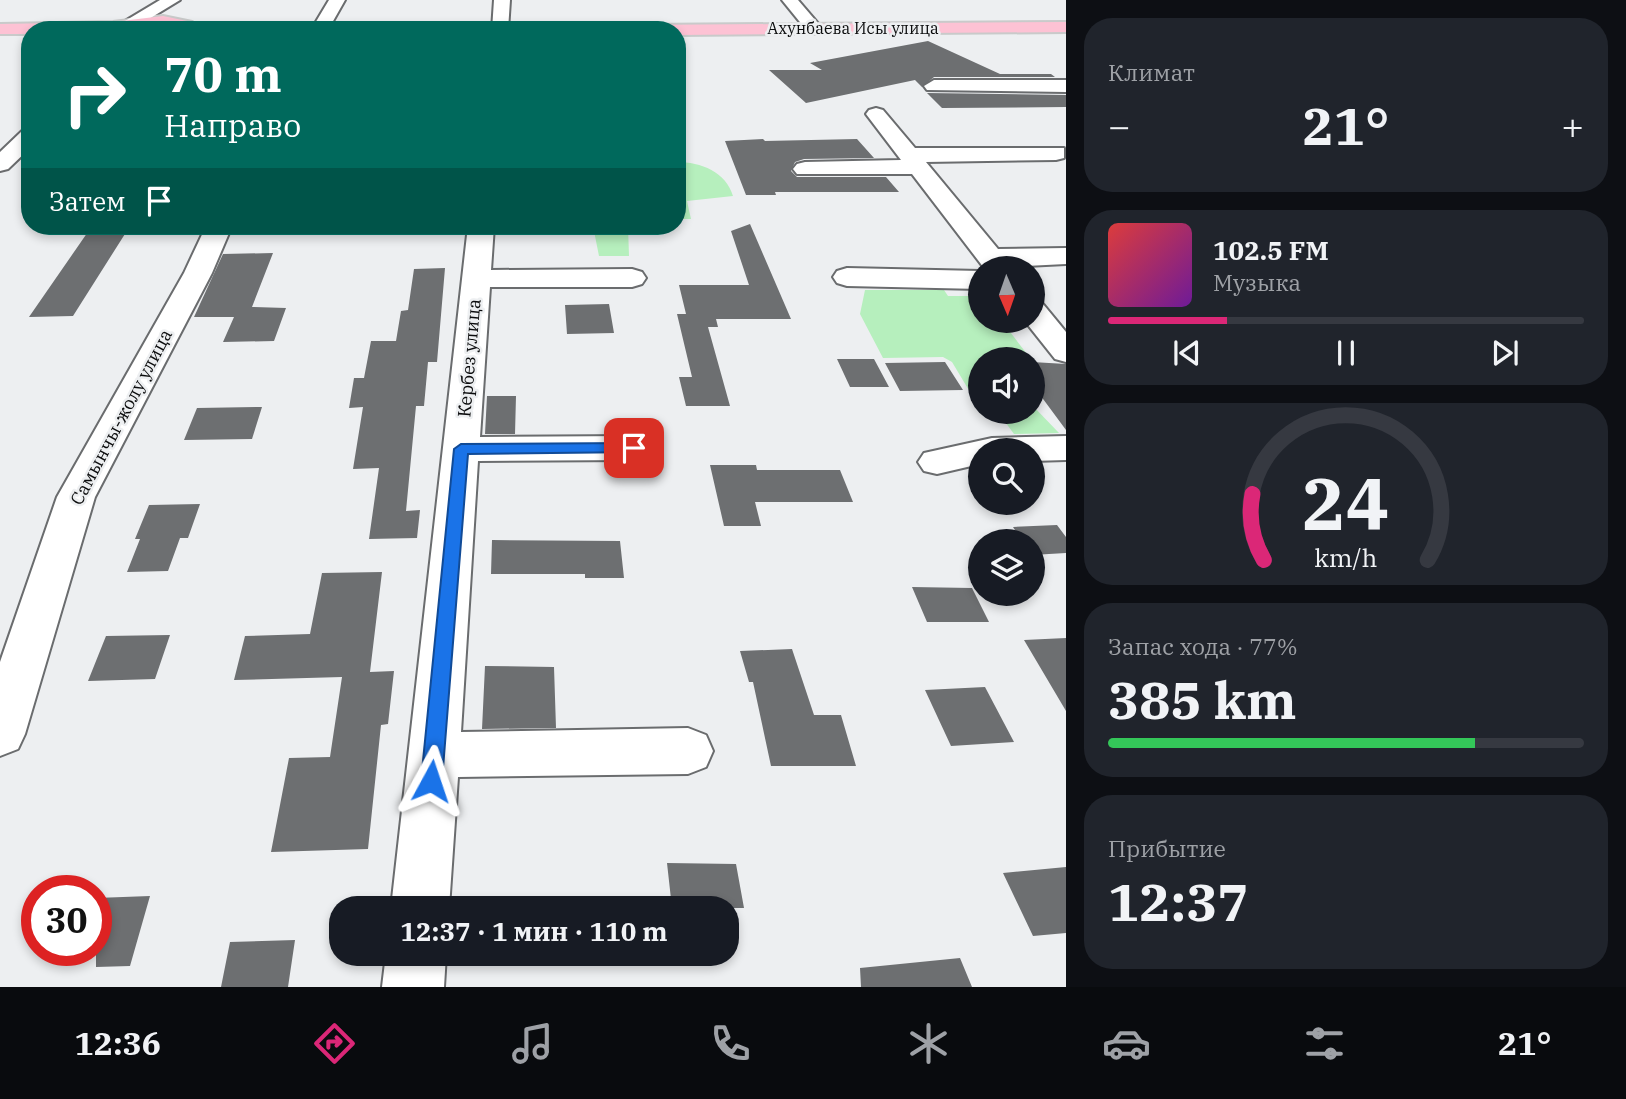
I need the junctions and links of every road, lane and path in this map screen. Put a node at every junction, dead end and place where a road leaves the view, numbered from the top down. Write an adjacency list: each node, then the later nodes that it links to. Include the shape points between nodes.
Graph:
1 (338, 0): 7 (street)
2 (502, 0): 8 (street)
3 (790, 0): 10 (street)
4 (171, 1): 5 (street); 6 (street, via 166,16)
5 (127, 21)
6 (171, 21)
7 (325, 21)
8 (501, 21)
9 (1066, 27): 10 (main road, Ахунбаева Исы улица)
10 (814, 28): 13 (main road, Ахунбаева Исы улица)
11 (0, 29): 12 (main road); 14 (main road)
12 (21, 29)
13 (686, 29)
14 (21, 30)
15 (934, 86): 16 (street)
16 (1066, 86)
17 (876, 114): 20 (street)
18 (21, 144): 21 (street)
19 (1056, 153): 20 (street)
20 (913, 161): 22 (street); 25 (street)
21 (0, 164)
22 (805, 169)
23 (215, 235): 40 (street, Самынчы-жолу улица, via 76,497)
24 (480, 235): 31 (street, Кербез улица)
25 (981, 256)
26 (1066, 256): 27 (street)
27 (1045, 259)
28 (968, 269): 29 (street)
29 (847, 277)
30 (632, 278): 31 (street)
31 (476, 279): 36 (street, Кербез улица)
32 (1045, 326): 33 (street)
33 (1066, 352)
34 (634, 448): 36 (street)
35 (1066, 448): 37 (street)
36 (461, 449): 42 (street, Кербез улица)
37 (1045, 449)
38 (968, 455): 39 (street)
39 (937, 462)
40 (0, 734)
41 (688, 751): 42 (street)
42 (434, 755): 43 (street, Кербез улица)
43 (421, 896)
44 (415, 966): 45 (street)
45 (413, 987)

